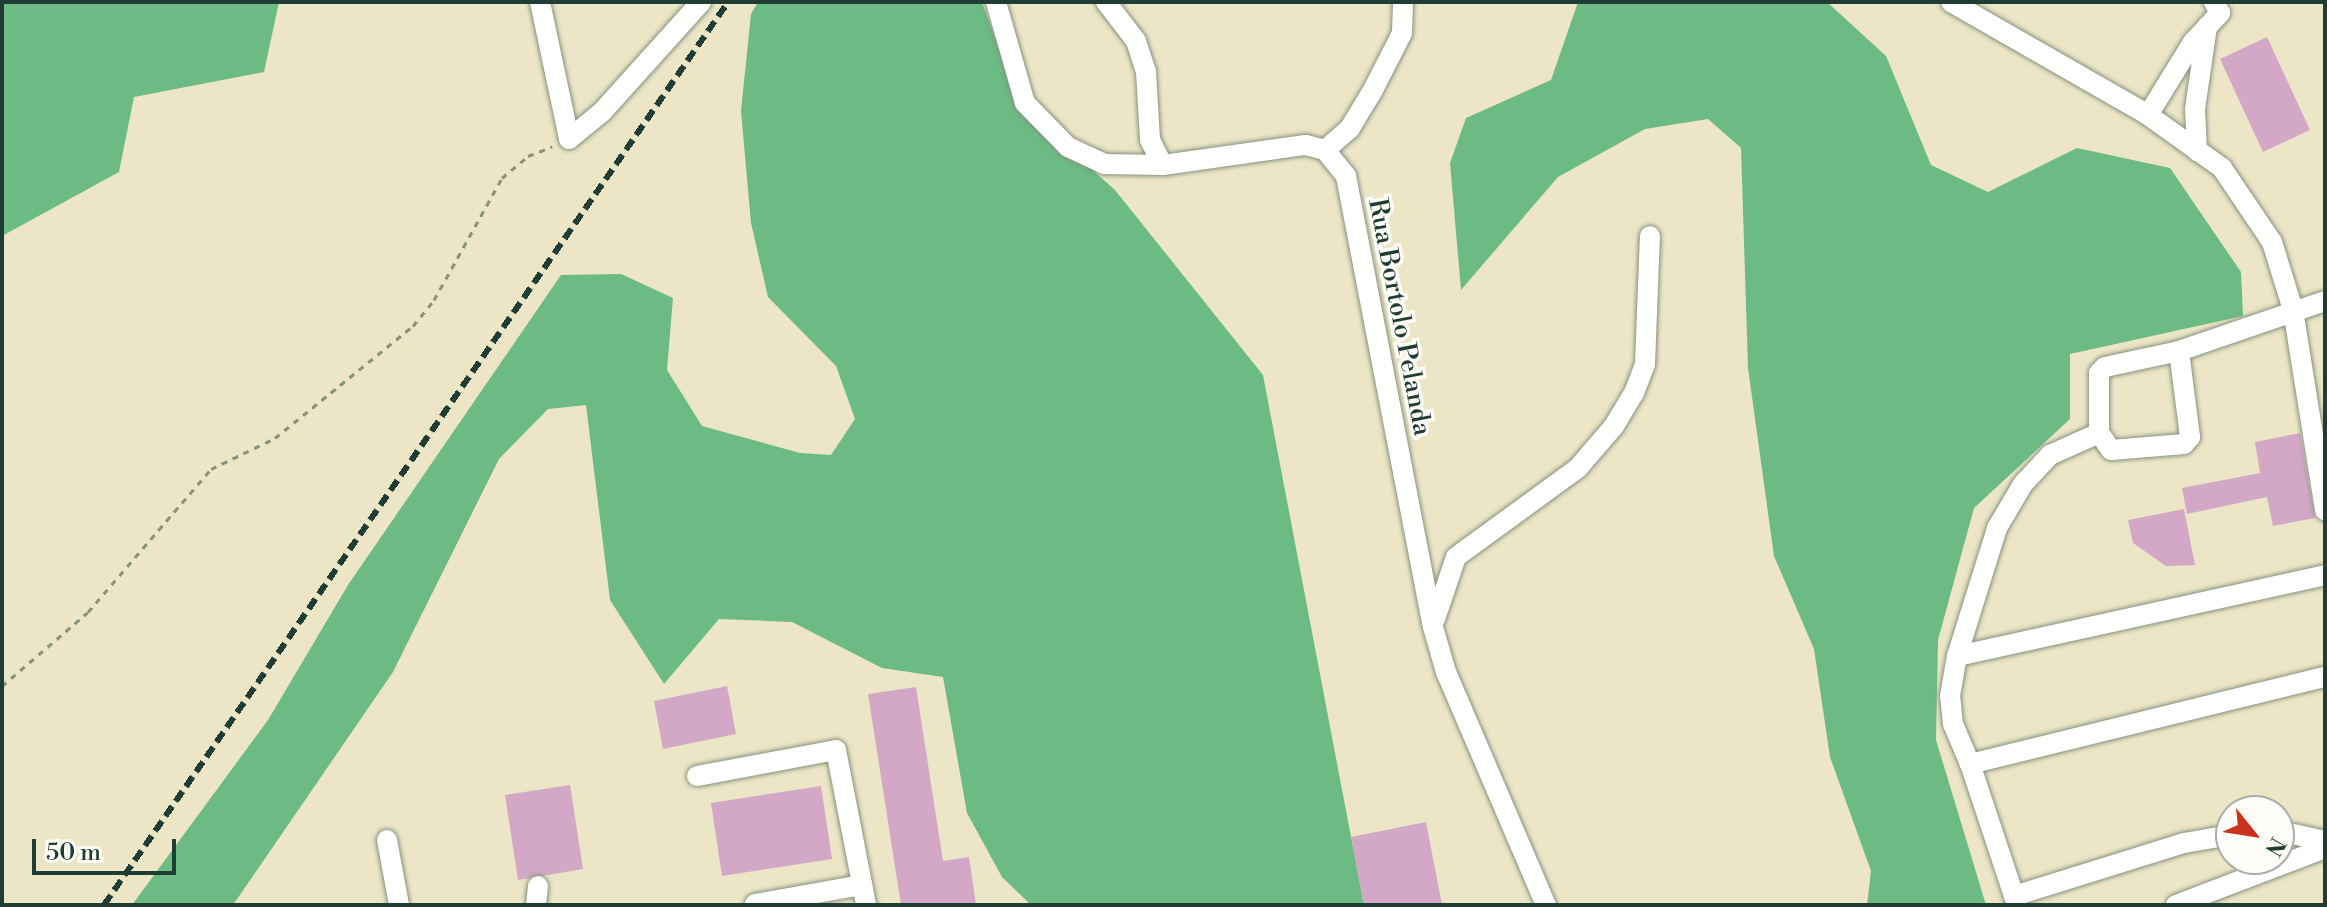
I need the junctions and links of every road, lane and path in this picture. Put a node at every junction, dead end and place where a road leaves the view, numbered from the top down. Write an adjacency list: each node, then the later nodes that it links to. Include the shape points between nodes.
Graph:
1 (540, 2): 10 (street)
2 (701, 2): 10 (street, via 602,112)
3 (996, 2): 13 (street, via 1025,103 1047,131 1104,164)
4 (1106, 2): 13 (street, via 1136,41 1146,72 1150,140)
5 (1403, 2): 11 (street, via 1402,33 1373,90 1350,128)
6 (1951, 2): 9 (street)
7 (2214, 2): 8 (street, via 2220,13)
8 (2200, 34): 9 (street); 12 (street)
9 (2148, 115): 12 (street)
10 (569, 139): 24 (path, via 528,156 502,178 440,289 413,326 275,438 211,469 88,612)
11 (1325, 150): 13 (street, via 1306,145); 21 (street, Rua Bortolo Pelanda, via 1346,176)
12 (2197, 151): 16 (street, via 2222,168 2272,242)
13 (1163, 165)
14 (1650, 236): 21 (street, via 1645,364 1634,393 1578,468 1456,557)
15 (2325, 301): 16 (street)
16 (2293, 310): 17 (street); 19 (street)
17 (2179, 351): 18 (street, via 2099,373); 18 (street, via 2192,431 2184,444 2118,453)
18 (2099, 433): 22 (street, via 2050,455 2023,484 1997,528)
19 (2325, 510)
20 (2325, 575): 22 (street)
21 (1433, 627): 36 (street, Rua Bortolo Pelanda, via 1446,672)
22 (1957, 656): 25 (street, via 1950,696 1953,724)
23 (2325, 677): 25 (street)
24 (2, 686)
25 (1970, 764): 33 (street)
26 (697, 776): 32 (street, via 836,750)
27 (2295, 834): 30 (street)
28 (2215, 838): 33 (street, via 2184,843)
29 (387, 840): 35 (street)
30 (2325, 841)
31 (2325, 848): 37 (street)
32 (864, 895): 34 (street)
33 (2016, 900)
34 (755, 904)
35 (399, 905)
36 (1546, 905)
37 (2176, 905)

